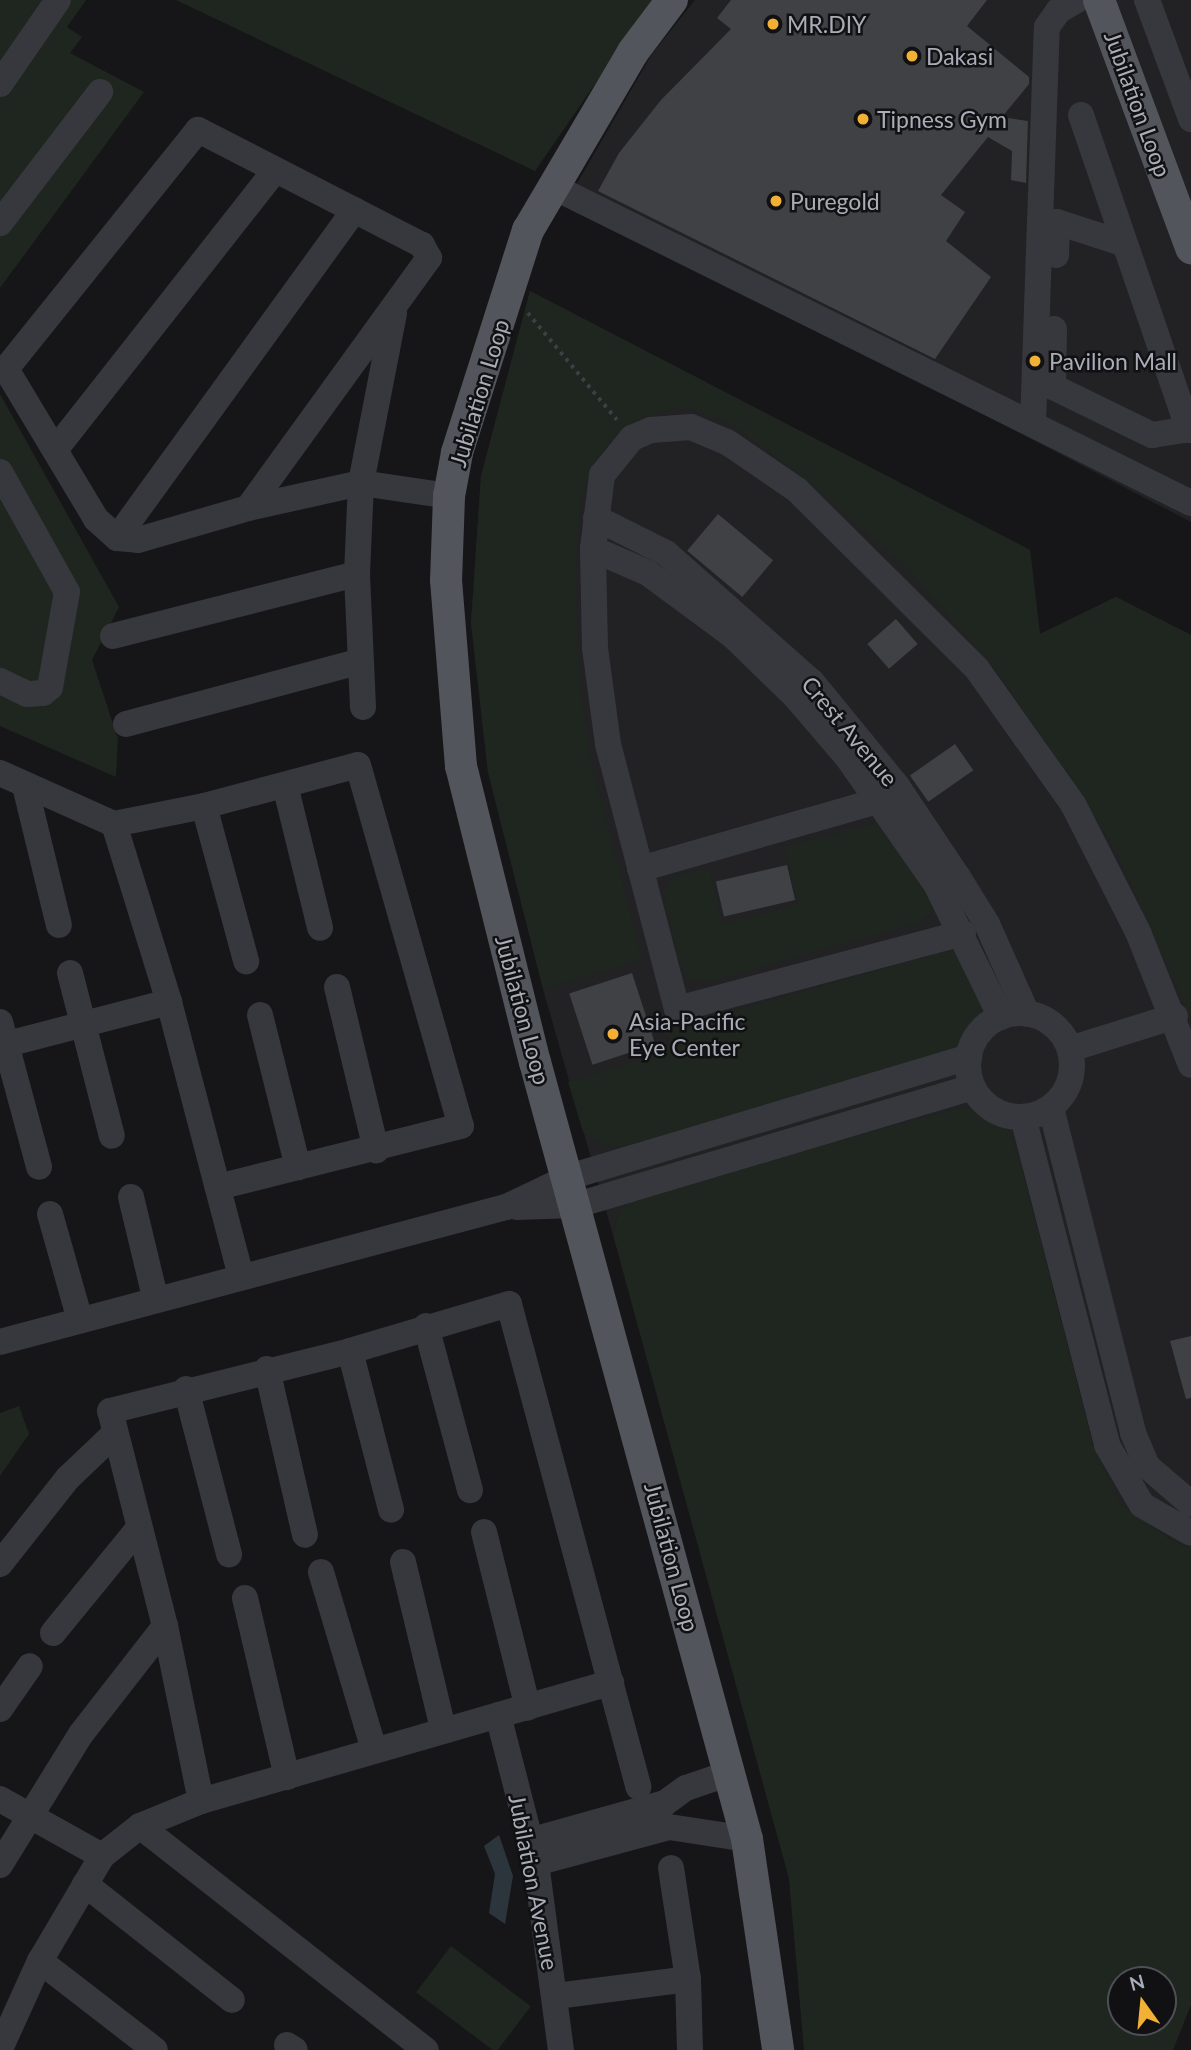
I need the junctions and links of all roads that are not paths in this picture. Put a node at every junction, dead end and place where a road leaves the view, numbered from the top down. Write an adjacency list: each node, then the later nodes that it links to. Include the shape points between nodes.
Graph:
1 (58, 0): 6 (street)
2 (672, 0): 11 (main road, Jubilation Loop, via 633,52)
3 (1077, 0): 17 (street, via 1058,11 1047,27)
4 (1099, 0): 15 (main road, Jubilation Loop)
5 (1147, 0): 9 (street)
6 (0, 84)
7 (100, 92): 13 (street)
8 (1081, 115): 14 (street)
9 (1191, 119)
10 (275, 170): 12 (street); 20 (street); 20 (street, via 198,130 6,369)
11 (552, 186): 18 (street); 23 (main road, Jubilation Loop, via 527,230 457,453)
12 (354, 210): 16 (street, via 422,245 429,258); 27 (street)
13 (1, 220)
14 (1125, 244): 17 (street, via 1057,222); 19 (street)
15 (1191, 248)
16 (396, 304): 22 (street); 25 (street)
17 (1044, 382): 18 (street); 19 (street, via 1152,435)
18 (1033, 423): 24 (street)
19 (1190, 429)
20 (55, 450): 27 (street, via 96,519)
21 (0, 472): 32 (street, via 67,592 50,687 43,693 27,694)
22 (361, 483): 23 (street); 25 (street); 29 (street)
23 (449, 496): 65 (main road, Jubilation Loop, via 446,580 461,766)
24 (1191, 503)
25 (248, 508): 27 (street, via 138,540)
26 (596, 518): 28 (street); 38 (street, Crest Avenue, via 666,553 748,621 812,682); 51 (street, via 602,475 632,438 650,430 691,427 727,442 797,490 977,669 1073,804)
27 (117, 538)
28 (593, 549): 38 (street, Crest Avenue, via 648,573 733,636); 41 (street, via 596,648 608,744)
29 (357, 573): 30 (street); 31 (street)
30 (113, 636)
31 (361, 661): 33 (street); 34 (street)
32 (0, 681)
33 (363, 707)
34 (126, 724)
35 (0, 774): 37 (street)
36 (285, 785): 39 (street); 43 (street); 61 (street, via 358,765 461,1126)
37 (25, 786): 40 (street); 42 (street)
38 (887, 794): 41 (street); 44 (street, Crest Avenue); 50 (street, Crest Avenue, via 987,924)
39 (204, 806): 40 (street); 45 (street)
40 (114, 824): 48 (street)
41 (640, 869): 44 (street, via 677,1009)
42 (59, 925)
43 (320, 928)
44 (963, 933): 50 (street, Crest Avenue)
45 (246, 961)
46 (70, 973): 52 (street)
47 (337, 987): 61 (street)
48 (169, 1002): 52 (street); 64 (street)
49 (260, 1015): 63 (street)
50 (1014, 1015): 54 (street, via 1054,1025); 55 (street, via 975,1040)
51 (1175, 1016): 54 (street); 56 (street)
52 (83, 1024): 53 (street); 60 (street)
53 (2, 1037): 62 (street)
54 (1070, 1049): 58 (street, via 1070,1081)
55 (969, 1057): 57 (street); 65 (street)
56 (1191, 1065)
57 (973, 1087): 59 (street, via 994,1110); 65 (street)
58 (1051, 1108): 59 (street); 78 (street, via 1133,1433 1147,1466)
59 (1023, 1117): 82 (street, via 1107,1445 1142,1505)
60 (113, 1136)
61 (376, 1150): 63 (street)
62 (39, 1167)
63 (298, 1167): 64 (street)
64 (218, 1187): 68 (street)
65 (573, 1191): 68 (street); 98 (main road, Jubilation Loop)
66 (131, 1197): 69 (street)
67 (50, 1214): 70 (street)
68 (241, 1276): 69 (street)
69 (155, 1297): 70 (street)
70 (80, 1320): 72 (street)
71 (426, 1326): 73 (street); 77 (street); 92 (street, via 509,1304)
72 (1, 1338)
73 (350, 1351): 74 (street); 79 (street)
74 (267, 1369): 75 (street); 83 (street)
75 (186, 1390): 76 (street, via 110,1411); 84 (street)
76 (114, 1434): 80 (street); 86 (street, via 68,1478)
77 (471, 1489)
78 (1191, 1504)
79 (391, 1510)
80 (138, 1529): 89 (street); 90 (street)
81 (484, 1532): 93 (street)
82 (1191, 1533)
83 (305, 1535)
84 (229, 1554)
85 (403, 1562): 96 (street)
86 (0, 1564)
87 (321, 1572): 97 (street)
88 (245, 1598): 99 (street)
89 (165, 1626): 102 (street); 104 (street, via 81,1734)
90 (53, 1633)
91 (30, 1666): 94 (street)
92 (611, 1683): 93 (street); 100 (street)
93 (528, 1708): 95 (street)
94 (0, 1709)
95 (498, 1715): 96 (street); 107 (street, Jubilation Avenue)
96 (443, 1729): 97 (street)
97 (374, 1750): 99 (street)
98 (730, 1773): 103 (street, via 686,1788); 106 (main road, Jubilation Loop)
99 (287, 1777): 102 (street)
100 (638, 1787)
101 (0, 1799): 104 (street)
102 (201, 1801): 105 (street)
103 (667, 1815): 106 (street); 107 (street)
104 (30, 1816): 108 (street); 109 (street)
105 (140, 1826): 108 (street); 118 (street)
106 (747, 1839): 121 (main road, Jubilation Loop)
107 (533, 1852): 114 (street, Jubilation Avenue)
108 (102, 1856): 111 (street)
109 (0, 1865)
110 (671, 1868): 113 (street)
111 (85, 1884): 112 (street); 115 (street)
112 (40, 1961): 116 (street); 117 (street)
113 (688, 1979): 114 (street); 120 (street)
114 (556, 1996): 119 (street, Jubilation Avenue)
115 (232, 2000)
116 (8, 2046)
117 (155, 2050)
118 (426, 2050)
119 (561, 2050)
120 (690, 2050)
121 (778, 2050)

